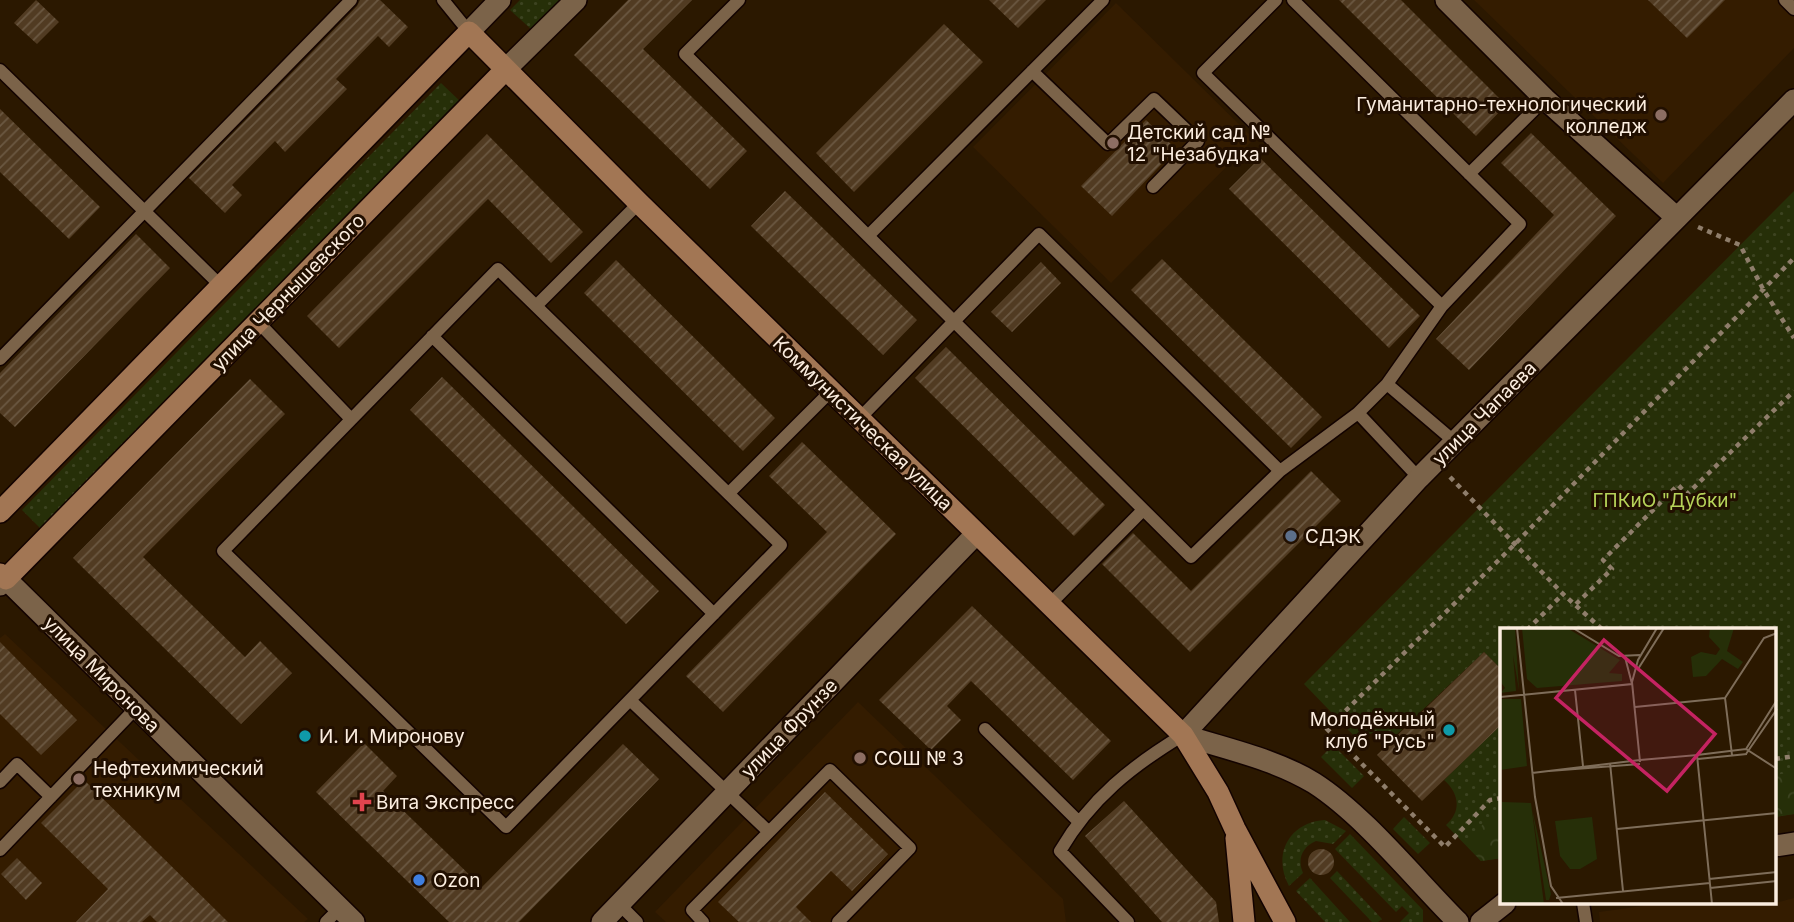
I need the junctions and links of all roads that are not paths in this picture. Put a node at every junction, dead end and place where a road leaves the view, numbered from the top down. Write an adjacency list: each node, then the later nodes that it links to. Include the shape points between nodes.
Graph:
1 (351, 0): 21 (lane)
2 (443, 0): 12 (lane)
3 (500, 0): 12 (street)
4 (576, 0): 13 (street, улица Чернышевского)
5 (738, 0): 23 (lane, via 685,54)
6 (1102, 0): 15 (lane)
7 (1276, 0): 26 (lane, via 1203,73)
8 (1293, 0): 18 (lane)
9 (1446, 0): 16 (street)
10 (1785, 0): 11 (lane)
11 (1794, 9)
12 (469, 32): 13 (main road, Коммунистическая улица); 24 (main road)
13 (506, 69): 20 (main road, Коммунистическая улица); 27 (main road, улица Чернышевского)
14 (0, 70): 21 (lane)
15 (1032, 71): 19 (lane, via 1108,144 1154,99 1198,141); 23 (lane)
16 (1545, 99): 18 (lane); 22 (street)
17 (1794, 100): 22 (street, улица Чапаева)
18 (1469, 174): 26 (lane, via 1520,224)
19 (1153, 187)
20 (639, 204): 25 (lane); 32 (main road, Коммунистическая улица)
21 (145, 211): 24 (lane); 30 (lane)
22 (1676, 218): 36 (street, улица Чапаева)
23 (868, 236): 28 (lane)
24 (219, 284): 41 (main road)
25 (537, 305): 29 (lane, via 498,269); 39 (lane)
26 (1442, 306): 31 (lane)
27 (258, 322): 34 (lane); 43 (main road, улица Чернышевского)
28 (954, 322): 35 (lane); 37 (lane, via 1039,234); 40 (lane)
29 (432, 336): 34 (lane); 45 (lane)
30 (0, 359)
31 (1387, 384): 33 (lane); 36 (lane)
32 (830, 392): 35 (main road, Коммунистическая улица); 39 (lane)
33 (1358, 413): 37 (lane); 38 (lane)
34 (351, 419): 46 (lane, via 223,551 506,827)
35 (859, 419): 42 (main road, Коммунистическая улица)
36 (1455, 442): 38 (street, улица Чапаева)
37 (1280, 471): 40 (lane, via 1191,557)
38 (1419, 478): 49 (street, улица Чапаева)
39 (729, 493): 45 (lane, via 781,545)
40 (1143, 510): 44 (lane)
41 (0, 512)
42 (976, 534): 44 (main road, Коммунистическая улица); 51 (street, улица Фрунзе)
43 (2, 579): 47 (street, улица Миронова)
44 (1049, 605): 49 (main road, Коммунистическая улица)
45 (714, 614): 46 (lane)
46 (630, 699): 51 (lane)
47 (136, 708): 52 (lane); 62 (street, улица Миронова)
48 (985, 729): 53 (lane)
49 (1182, 735): 53 (lane, via 1139,761); 54 (main road, Коммунистическая улица); 70 (street, via 1265,761 1313,783 1347,809)
50 (0, 782): 52 (lane, via 17,764)
51 (727, 792): 55 (lane); 59 (street, улица Фрунзе)
52 (51, 797): 58 (lane)
53 (1078, 821): 67 (lane, via 1060,851)
54 (1235, 829): 68 (main road, Коммунистическая улица); 69 (main road, Коммунистическая улица)
55 (769, 832): 65 (lane, via 692,910); 66 (lane, via 830,771 910,848)
56 (1794, 843): 57 (street)
57 (1776, 846)
58 (0, 850)
59 (619, 904): 63 (street, улица Фрунзе); 64 (lane)
60 (1504, 904): 71 (street)
61 (1583, 904): 72 (lane)
62 (340, 917)
63 (602, 922)
64 (637, 922)
65 (704, 922)
66 (838, 922)
67 (1128, 922)
68 (1244, 922)
69 (1285, 922)
70 (1458, 922)
71 (1481, 922)
72 (1586, 922)

